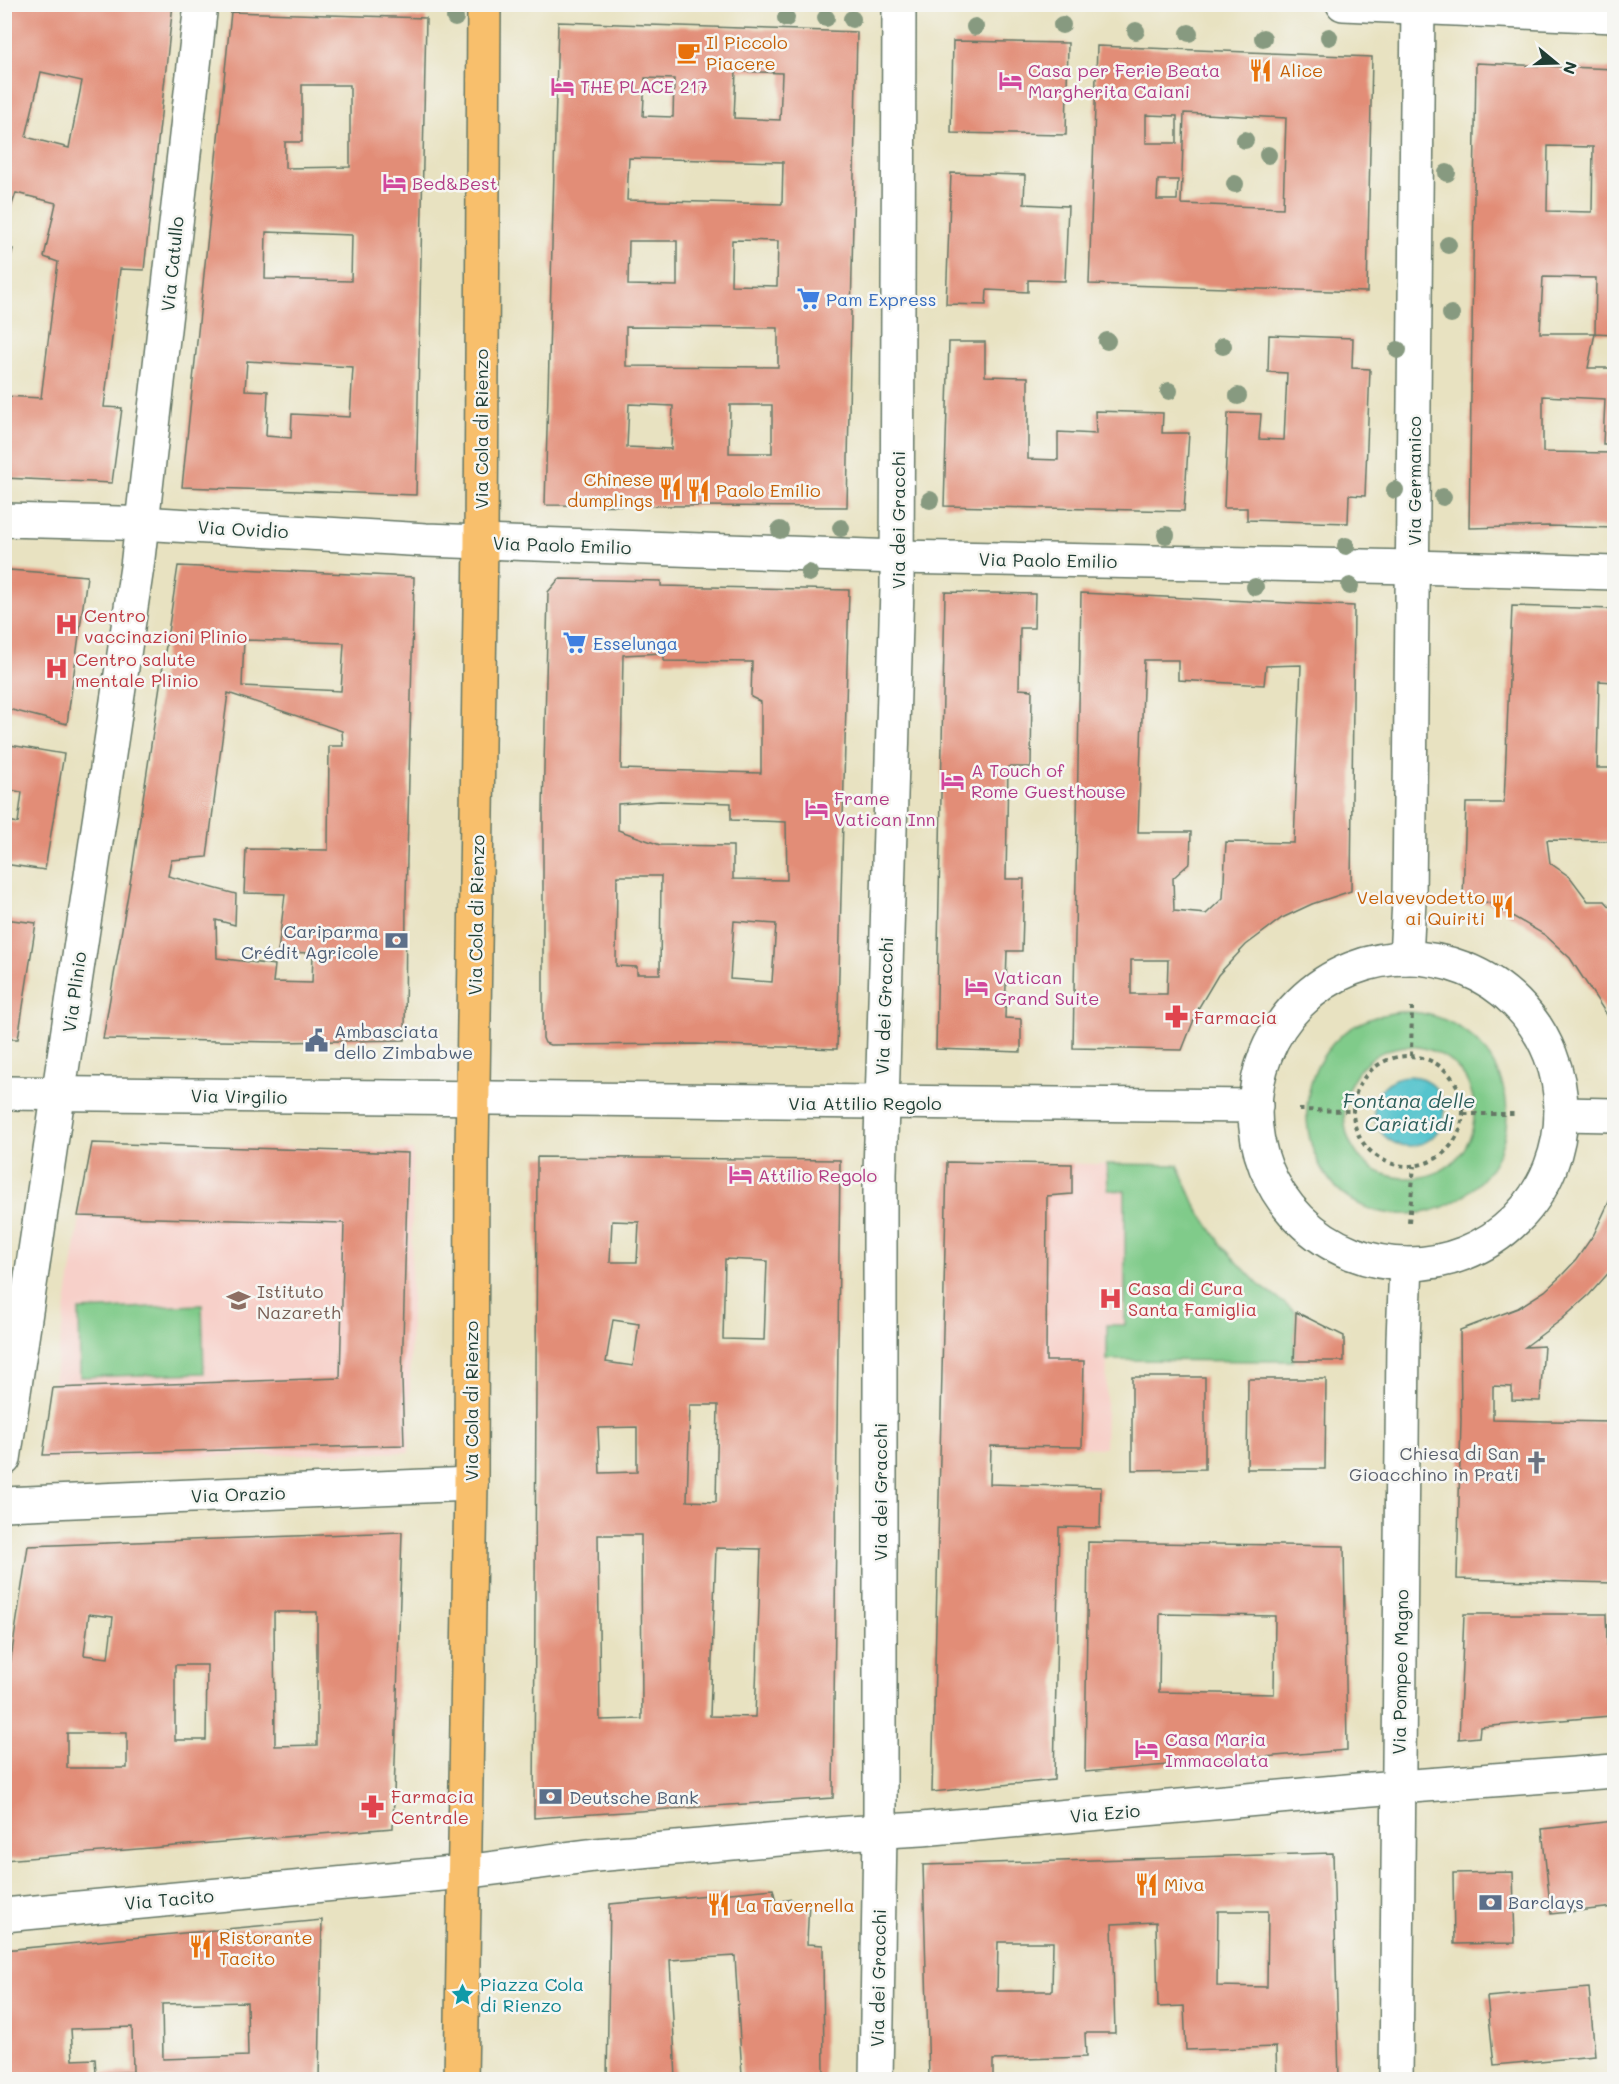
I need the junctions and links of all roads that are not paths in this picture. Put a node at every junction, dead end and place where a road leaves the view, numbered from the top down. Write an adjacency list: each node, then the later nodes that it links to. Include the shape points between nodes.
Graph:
1 (201, 4): 8 (street, Via Catullo)
2 (484, 4): 9 (main road, Via Cola di Rienzo)
3 (899, 4): 10 (street, Via dei Gracchi)
4 (1343, 4): 5 (street)
5 (1418, 6): 6 (street); 11 (street, Via Germanico)
6 (1614, 16)
7 (4, 520): 8 (street, Via Ovidio)
8 (142, 524): 9 (street, Via Ovidio); 15 (street, Via Plinio)
9 (481, 542): 10 (street, Via Paolo Emilio); 16 (main road, Via Cola di Rienzo)
10 (897, 557): 11 (street, Via Paolo Emilio); 17 (street, Via dei Gracchi)
11 (1413, 567): 12 (street, Via Paolo Emilio); 13 (street, Via Germanico)
12 (1614, 573)
13 (1406, 958): 18 (street, via 1351,970 1304,1000 1271,1045 1259,1080); 19 (street, via 1453,965 1472,973 1522,1009 1553,1063)
14 (4, 1093): 15 (street, Via Virgilio)
15 (59, 1094): 16 (street, Via Virgilio); 22 (street, Via Plinio)
16 (474, 1099): 17 (street, Via Attilio Regolo); 23 (main road, Via Cola di Rienzo)
17 (881, 1104): 18 (street, Via Attilio Regolo); 27 (street, Via dei Gracchi)
18 (1256, 1106): 21 (street, via 1264,1161 1282,1199 1296,1215 1319,1236 1347,1252 1378,1262)
19 (1561, 1114): 20 (street); 21 (street, via 1558,1141 1546,1177 1513,1222 1466,1253 1429,1263)
20 (1614, 1115)
21 (1406, 1264): 26 (street, Via Pompeo Magno)
22 (4, 1460)
23 (471, 1484): 24 (street, Via Orazio); 28 (main road, Via Cola di Rienzo)
24 (4, 1504)
25 (1614, 1771): 26 (street, Via Ezio)
26 (1399, 1787): 27 (street, Via Ezio); 32 (street, Via Pompeo Magno)
27 (880, 1831): 28 (street, Via Ezio, via 595,1855); 31 (street, Via dei Gracchi)
28 (464, 1872): 29 (street, Via Tacito); 30 (main road)
29 (4, 1915)
30 (461, 2079)
31 (876, 2079)
32 (1396, 2079)

